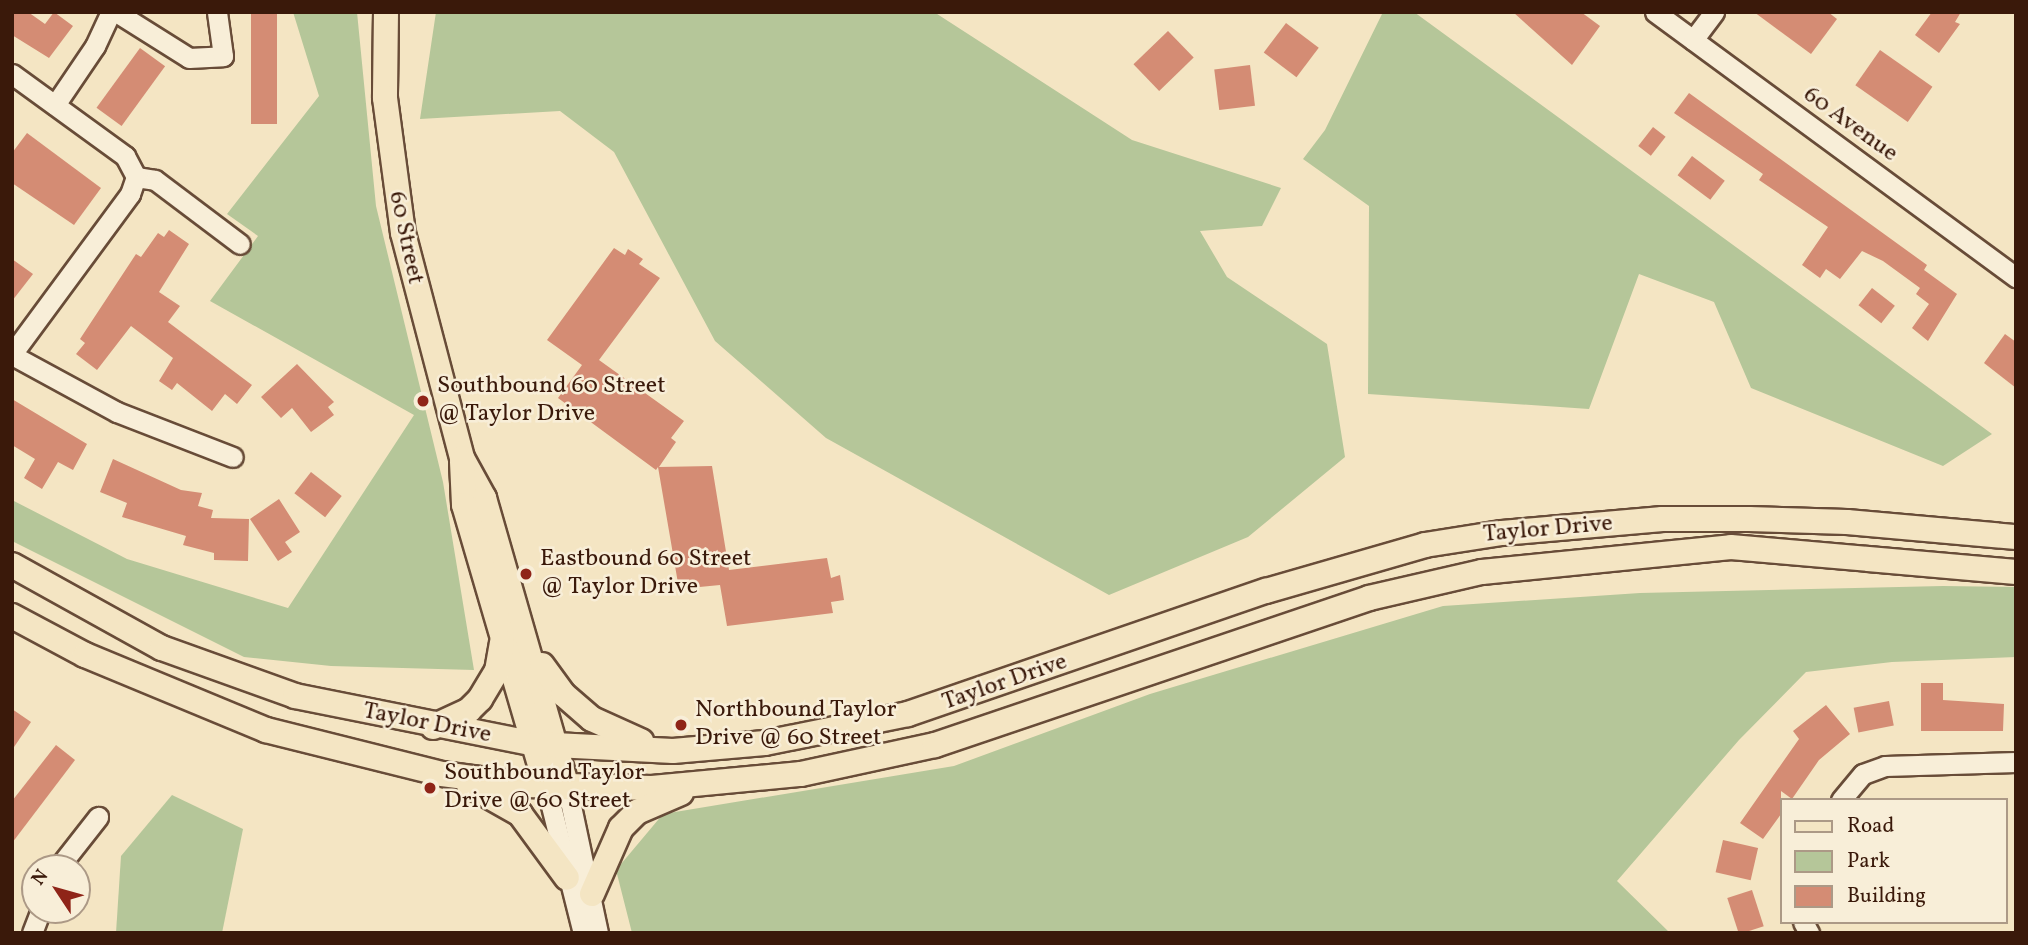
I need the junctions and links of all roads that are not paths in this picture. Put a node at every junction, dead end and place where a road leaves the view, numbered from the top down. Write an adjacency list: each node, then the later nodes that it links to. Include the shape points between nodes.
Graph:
1 (113, 12): 2 (street, via 189,58 223,56); 8 (street)
2 (217, 12)
3 (386, 12): 14 (main road, 60 Street, via 385,98 394,188 427,334)
4 (1655, 12): 6 (street, 60 Avenue)
5 (1714, 12): 6 (street)
6 (1693, 40): 11 (street, 60 Avenue)
7 (12, 74): 8 (street)
8 (55, 105): 9 (street, via 125,156)
9 (136, 177): 10 (street, via 155,180); 12 (street, via 130,194)
10 (240, 244)
11 (2016, 276)
12 (12, 354): 13 (street, via 117,412)
13 (233, 457)
14 (462, 458): 19 (main road, 60 Street, via 464,505); 20 (main road, 60 Street, via 484,498)
15 (2016, 537): 23 (main road, Taylor Drive, via 1847,522 1662,519 1502,533 1425,545 1266,591 908,715 765,743)
16 (12, 565): 21 (main road, Taylor Drive, via 162,648 295,696)
17 (2016, 572): 27 (main road, Taylor Drive, via 1731,547 1482,572 1356,602 935,745 801,774)
18 (12, 616): 25 (main road, Taylor Drive, via 85,655 241,721)
19 (502, 635): 21 (main road, via 500,660 488,690 469,710); 22 (main road, 60 Street)
20 (530, 647): 22 (main road, 60 Street); 23 (main road, via 562,694 592,719 615,733)
21 (433, 727): 22 (main road, Taylor Drive)
22 (546, 745): 23 (main road, Taylor Drive); 26 (main road)
23 (673, 751)
24 (2016, 762): 28 (street, via 1885,766 1863,774)
25 (442, 774): 26 (main road, Taylor Drive); 31 (main road, via 482,790 520,814)
26 (556, 786): 27 (main road, Taylor Drive); 31 (street); 32 (street)
27 (696, 786): 32 (main road, via 629,820 608,850)
28 (1842, 798)
29 (98, 817): 30 (street)
30 (69, 854)
31 (568, 878): 33 (street)
32 (593, 894): 34 (street)
33 (583, 933)
34 (598, 933)

